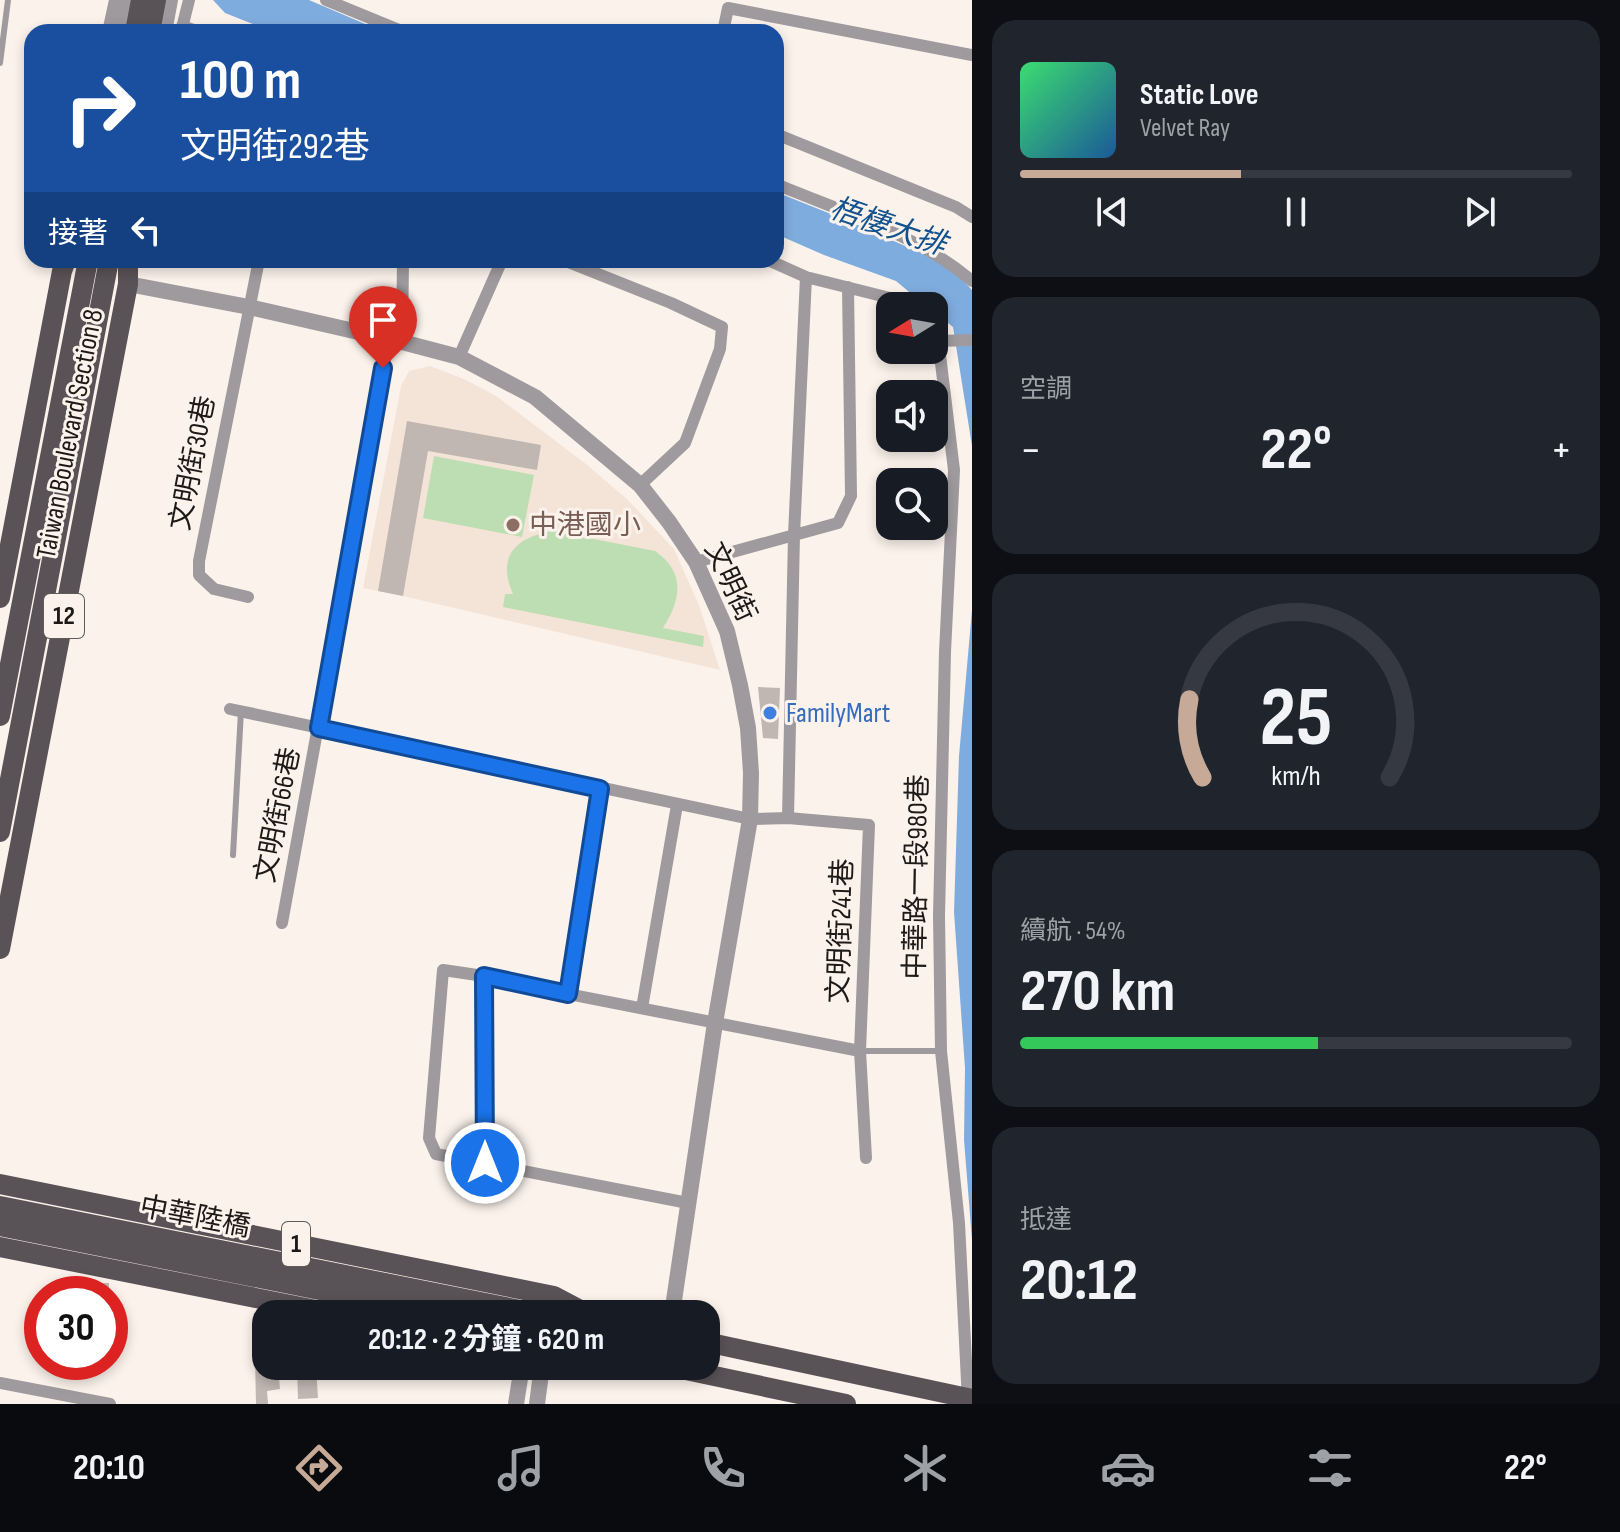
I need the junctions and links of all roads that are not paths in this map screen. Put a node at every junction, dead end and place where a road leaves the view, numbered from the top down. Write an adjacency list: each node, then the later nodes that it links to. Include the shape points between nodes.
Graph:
1 (8, 0): 18 (lane)
2 (115, 0): 9 (street)
3 (126, 0): 10 (street)
4 (141, 0): 11 (main road)
5 (156, 0): 12 (main road)
6 (170, 0): 13 (street)
7 (189, 0): 14 (street)
8 (326, 0): 15 (street)
9 (110, 24)
10 (122, 24)
11 (136, 24)
12 (152, 24)
13 (166, 24)
14 (183, 24)
15 (384, 24)
16 (725, 24): 17 (street, via 728,8)
17 (972, 55)
18 (0, 63)
19 (784, 137): 21 (street)
20 (784, 187): 33 (street, via 905,237)
21 (972, 217)
22 (784, 267): 32 (street)
23 (63, 268): 47 (main road, Taiwan Boulevard Section 8)
24 (85, 268): 49 (main road, Taiwan Boulevard Section 8 / 12)
25 (109, 268): 55 (main road, Taiwan Boulevard Section 8 / 12)
26 (111, 268): 34 (street, 文明街)
27 (130, 268): 34 (main road, Taiwan Boulevard Section 8 / 12)
28 (257, 268): 37 (street, 文明街30巷)
29 (402, 268): 39 (street, 文明街66巷)
30 (498, 268): 41 (street)
31 (583, 268): 43 (street, via 722,327 720,349 685,443)
32 (806, 277): 35 (street); 44 (street)
33 (972, 281)
34 (128, 284): 37 (street, 文明街); 58 (main road, Taiwan Boulevard Section 8 / 12)
35 (848, 287): 36 (street); 44 (street, via 851,496 838,523)
36 (876, 294)
37 (249, 307): 39 (street, 文明街); 46 (street, 文明街30巷, via 199,561 199,575 214,589)
38 (948, 337): 40 (street)
39 (395, 340): 41 (street, 文明街); 50 (street, 文明街66巷)
40 (972, 340)
41 (459, 357): 43 (street, 文明街, via 535,397)
42 (941, 364): 64 (street, 中華路一段980巷, via 954,470 939,916)
43 (640, 485): 45 (street, 文明街)
44 (794, 535): 45 (street); 53 (street)
45 (696, 562): 54 (street, 文明街, via 727,631 740,685 748,728)
46 (248, 597)
47 (0, 598)
48 (235, 710): 50 (street, 文明街241巷); 56 (lane)
49 (0, 716)
50 (319, 728): 51 (street, 文明街241巷); 57 (street, 文明街66巷)
51 (600, 789): 52 (street, 文明街241巷); 60 (street)
52 (677, 805): 54 (street, 文明街241巷); 61 (street)
53 (788, 818): 54 (street, 文明街241巷); 63 (street, 文明街241巷, via 869,825)
54 (750, 819): 62 (street, 文明街)
55 (0, 832)
56 (233, 855)
57 (282, 923)
58 (0, 949)
59 (484, 976): 60 (street); 66 (street); 66 (street, via 443,970 429,1138 436,1154)
60 (568, 994): 61 (street)
61 (642, 1008): 62 (street)
62 (715, 1023): 63 (street); 68 (street, 文明街)
63 (860, 1051): 64 (lane); 65 (street, 文明街241巷)
64 (941, 1051): 83 (street, 中華路一段980巷, via 959,1223)
65 (866, 1158)
66 (485, 1163): 68 (street)
67 (0, 1184): 75 (main road, 1)
68 (688, 1203): 76 (street, 文明街)
69 (0, 1206): 74 (main road, 中華陸橋 / 1)
70 (0, 1226): 73 (main road, 中華陸橋 / 1)
71 (0, 1247): 72 (main road, 1)
72 (266, 1300)
73 (369, 1300)
74 (469, 1300)
75 (562, 1300)
76 (674, 1300)
77 (720, 1345): 83 (main road)
78 (720, 1377): 87 (main road)
79 (520, 1380): 85 (street)
80 (540, 1380): 86 (street)
81 (0, 1383): 82 (street)
82 (53, 1399): 84 (street)
83 (969, 1401)
84 (110, 1404)
85 (516, 1404)
86 (537, 1404)
87 (846, 1404)

